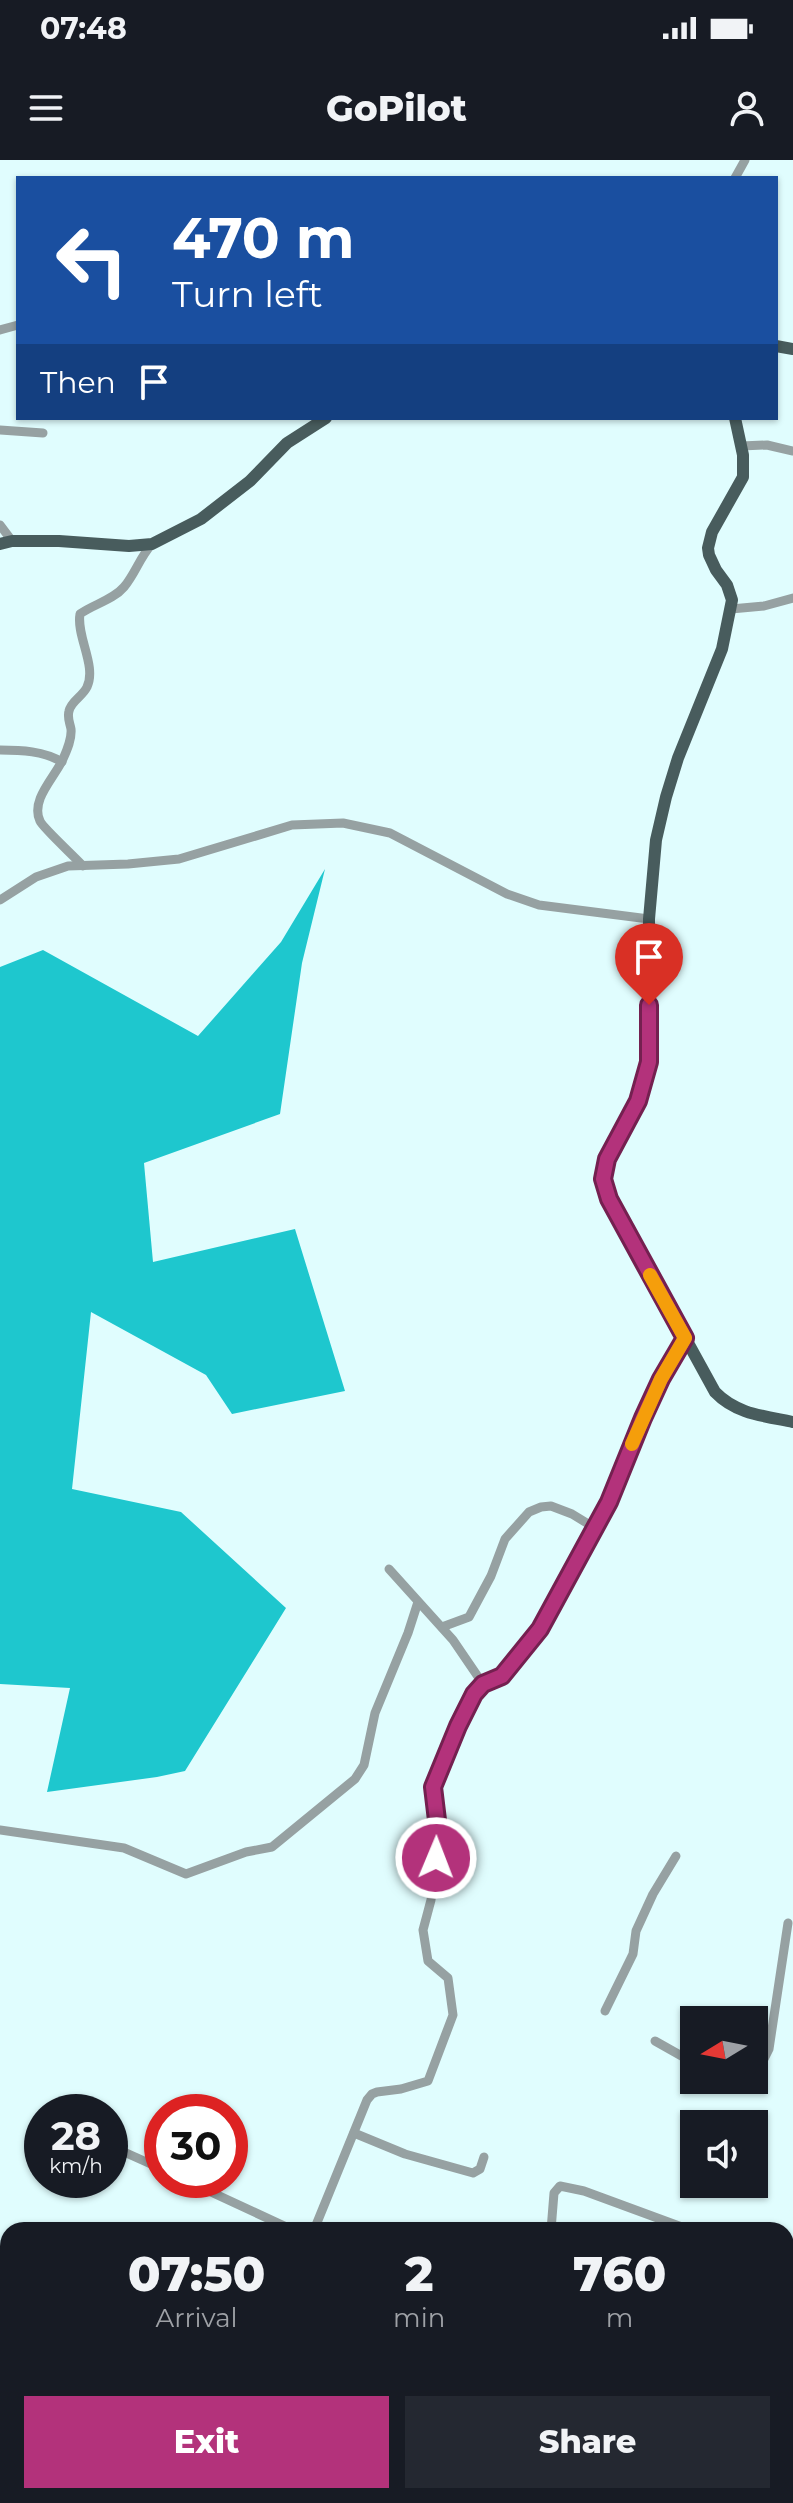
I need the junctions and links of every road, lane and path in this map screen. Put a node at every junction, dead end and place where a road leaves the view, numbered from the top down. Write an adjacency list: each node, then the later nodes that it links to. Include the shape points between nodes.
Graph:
1 (322, 420): 9 (main road, via 287,443 201,519)
2 (735, 420): 5 (main road)
3 (0, 430): 4 (street)
4 (43, 433)
5 (741, 446): 6 (street); 11 (main road, via 743,477 708,548 727,585)
6 (793, 451)
7 (0, 525): 8 (street)
8 (6, 542): 9 (main road)
9 (152, 544): 13 (street, via 124,587 80,614 90,675 87,689 69,709 71,732)
10 (793, 598): 11 (street)
11 (731, 609): 16 (main road, via 722,649 666,797)
12 (0, 750): 13 (street, via 40,753)
13 (62, 762): 14 (street, via 37,809 40,822)
14 (83, 866): 15 (street, via 36,877); 16 (street, via 179,859 292,825 343,823 390,833 507,894 539,905)
15 (0, 900)
16 (649, 919): 17 (main road, via 649,1062 638,1101 607,1159 603,1179)
17 (685, 1338): 18 (main road, via 727,1405); 19 (street, via 661,1379)
18 (793, 1422)
19 (595, 1528): 22 (street, via 551,1506 529,1512 505,1539 469,1617); 23 (street, via 540,1629 502,1676)
20 (389, 1569): 21 (street)
21 (418, 1602): 22 (street); 24 (street, via 375,1713 364,1765 355,1779 272,1847 186,1874 124,1848)
22 (442, 1627): 23 (street)
23 (483, 1684): 31 (street, via 458,1726 433,1787 439,1837 423,1930 428,1961 448,1978 453,2015 428,2081 372,2094)
24 (0, 1830)
25 (676, 1856): 27 (street, via 636,1931 633,1954)
26 (788, 1923): 29 (street)
27 (605, 2011)
28 (655, 2041): 30 (street)
29 (768, 2051)
30 (680, 2055)
31 (354, 2133): 32 (street, via 473,2173); 35 (street)
32 (484, 2157)
33 (224, 2198): 34 (street)
34 (276, 2222)
35 (317, 2222)
36 (552, 2222): 37 (street, via 554,2193 560,2186)
37 (668, 2222)

